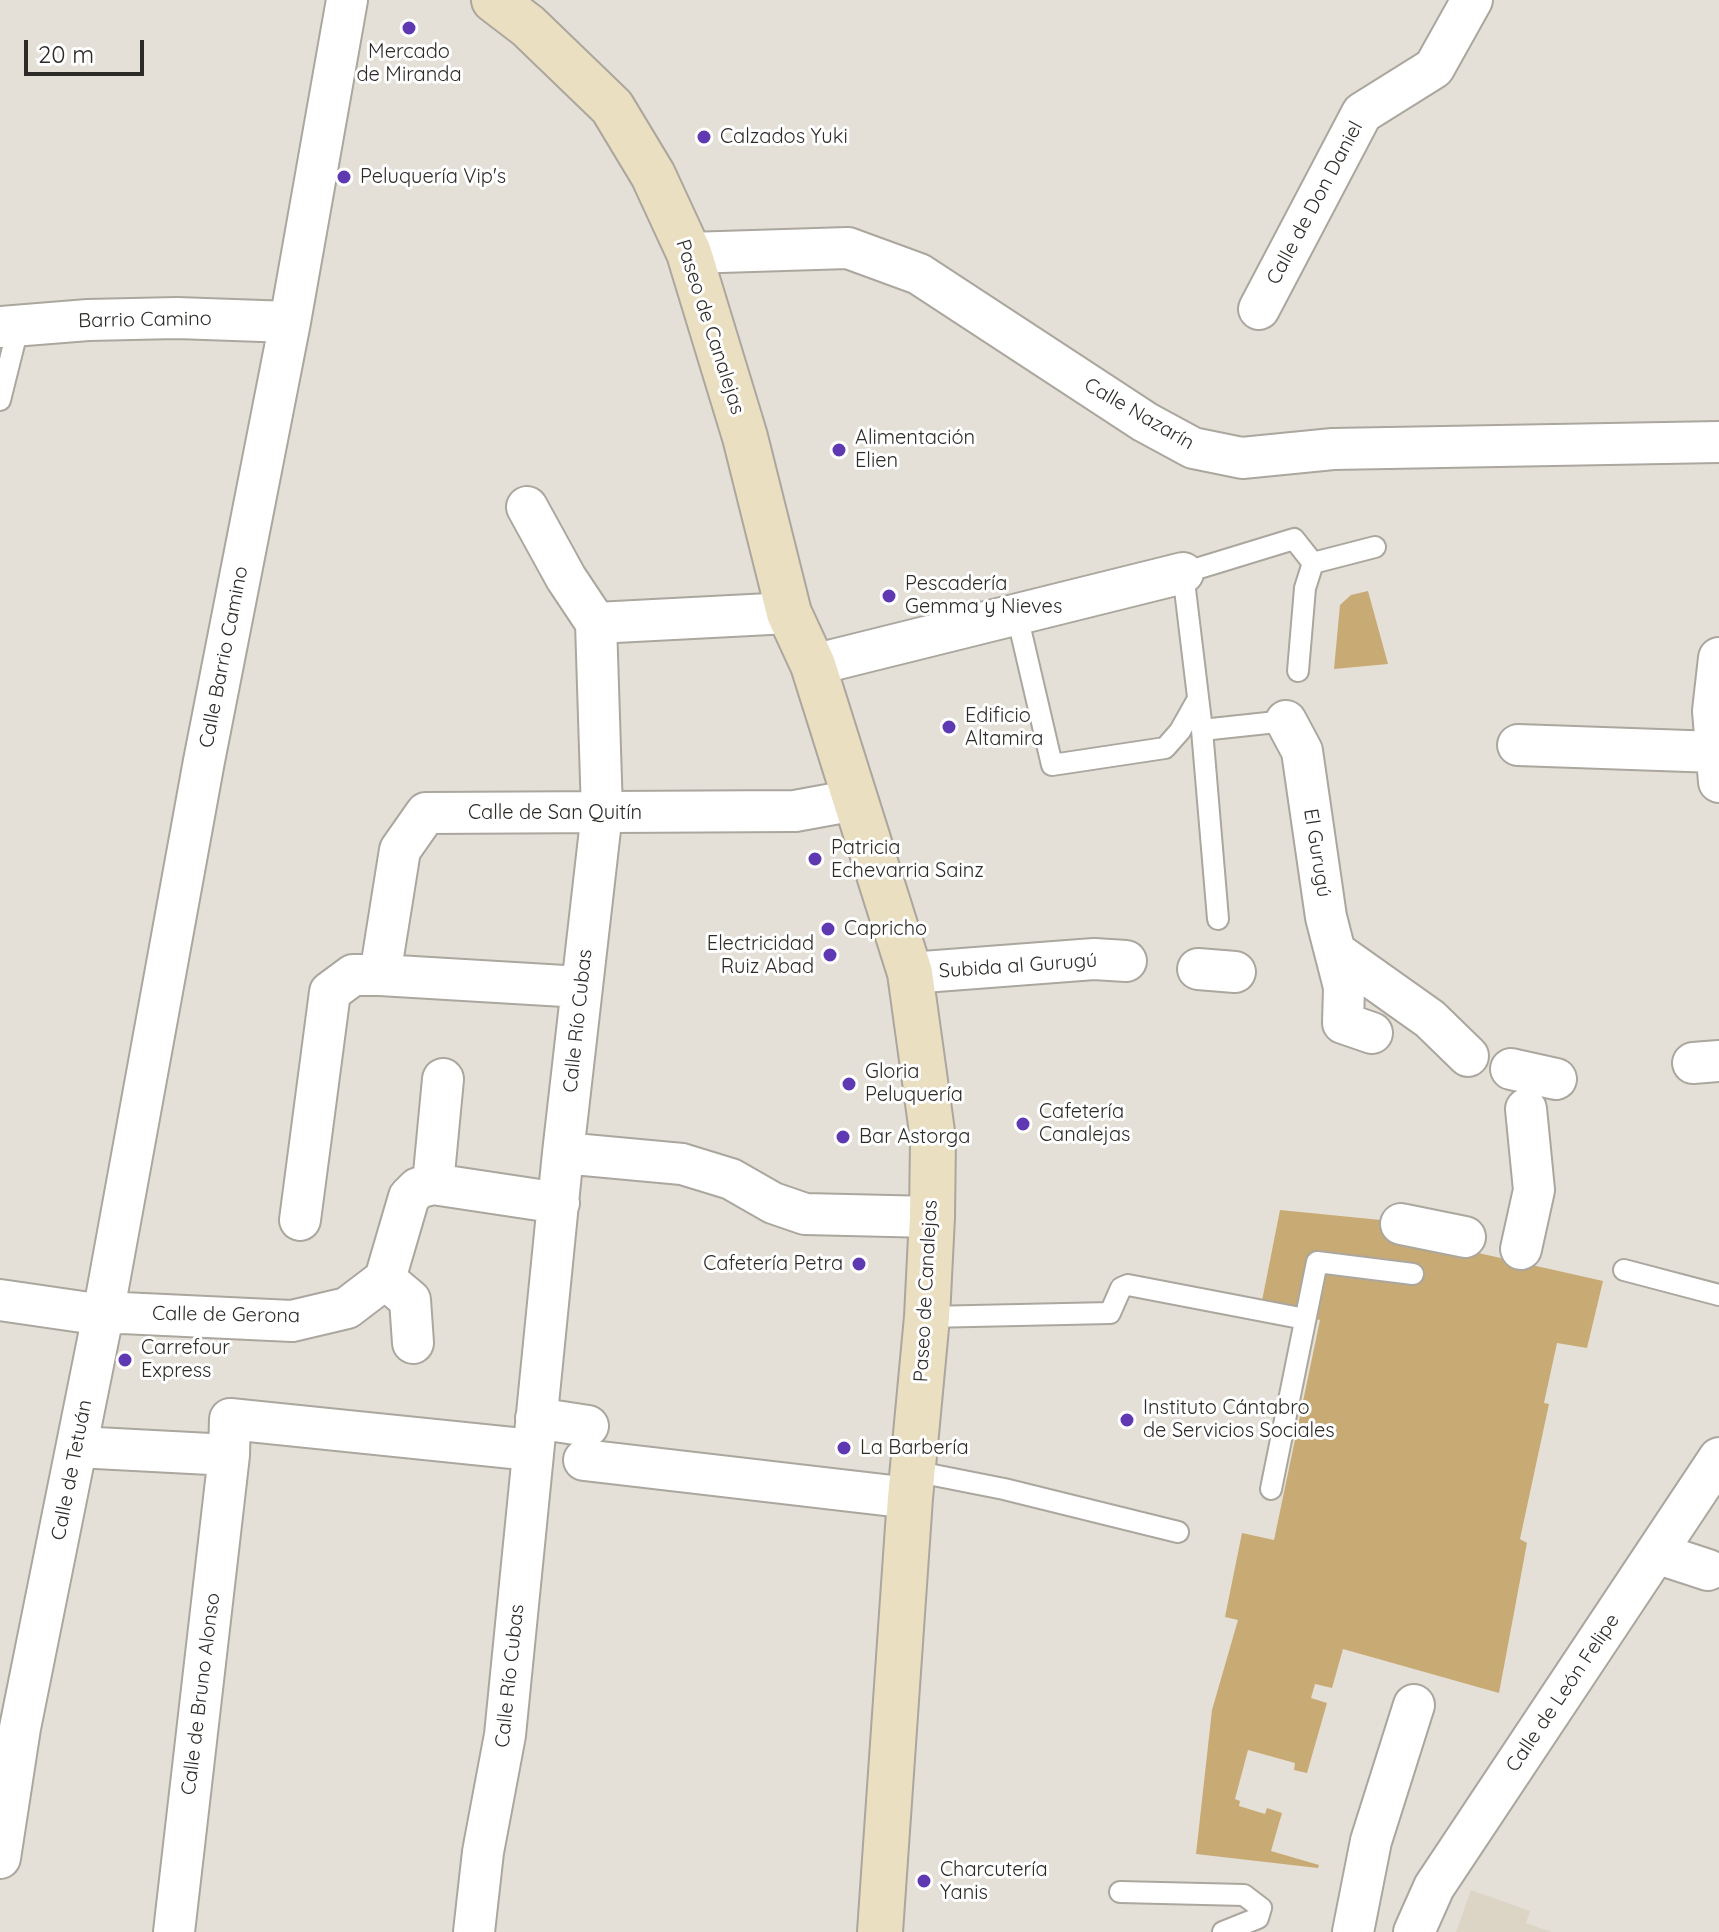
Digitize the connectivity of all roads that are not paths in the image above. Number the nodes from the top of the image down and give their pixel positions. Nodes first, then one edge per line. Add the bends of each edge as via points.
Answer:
1 (347, 0) edge
2 (494, 0) edge
3 (1472, 0) edge
4 (689, 253) junction
5 (1259, 309) dead end
6 (290, 322) junction
7 (10, 325) edge
8 (0, 400) edge
9 (1719, 442) edge
10 (527, 507) dead end
11 (1375, 547) dead end
12 (1313, 563) junction
13 (1183, 573) junction
14 (789, 613) junction
15 (1017, 615) junction
16 (596, 623) junction
17 (1719, 658) edge
18 (813, 665) junction
19 (1298, 671) dead end
20 (1198, 699) junction
21 (1286, 721) joint
22 (1202, 730) junction
23 (1518, 745) dead end
24 (1718, 767) edge
25 (855, 800) junction
26 (602, 812) junction
27 (1218, 919) dead end
28 (1126, 961) dead end
29 (1340, 970) junction
30 (910, 973) junction
31 (380, 975) junction
32 (581, 987) junction
33 (1372, 1033) dead end
34 (1468, 1056) dead end
35 (1511, 1069) dead end
36 (443, 1079) dead end
37 (1556, 1079) dead end
38 (1526, 1109) dead end
39 (563, 1153) junction
40 (433, 1184) junction
41 (559, 1203) junction
42 (932, 1217) junction
43 (300, 1220) dead end
44 (1401, 1224) dead end
45 (1465, 1237) dead end
46 (1521, 1249) dead end
47 (1624, 1270) dead end
48 (1413, 1274) dead end
49 (385, 1279) junction
50 (1719, 1295) edge
51 (0, 1300) edge
52 (103, 1315) junction
53 (927, 1317) junction
54 (1305, 1319) junction
55 (413, 1343) dead end
56 (534, 1434) junction
57 (77, 1447) junction
58 (229, 1455) junction
59 (1719, 1458) edge
60 (912, 1484) junction
61 (1271, 1489) dead end
62 (1178, 1532) dead end
63 (1656, 1553) junction
64 (1708, 1570) dead end
65 (1414, 1705) dead end
66 (10, 1726) edge
67 (0, 1858) edge
68 (1120, 1892) dead end
69 (174, 1932) edge
70 (474, 1932) edge
71 (880, 1932) edge
72 (1223, 1932) edge
73 (1353, 1932) edge
74 (1414, 1932) edge

1 - 6 street, Calle Barrio Camino
2 - 4 street, Paseo de Canalejas via 612,107 653,175
3 - 5 street, Calle de Don Daniel via 1434,68 1362,113
4 - 9 street, Calle Nazarín via 848,248 919,274 1145,422 1193,448 1242,458 1333,449
4 - 14 street, Paseo de Canalejas via 745,437
6 - 7 street, Barrio Camino via 177,318
6 - 52 street, Calle Barrio Camino
7 - 8 lane
10 - 16 street
11 - 12 lane
12 - 13 lane via 1294,539
12 - 19 lane via 1305,588
13 - 15 street
13 - 20 lane
14 - 16 street
14 - 18 street, Paseo de Canalejas
15 - 18 street
15 - 20 lane via 1052,765 1165,748
16 - 26 street, Calle Río Cubas
17 - 24 street via 1713,711
18 - 25 street, Paseo de Canalejas
20 - 22 lane
21 - 22 lane
21 - 29 street, El Gurugú via 1302,751 1326,917
22 - 27 lane
23 - 24 street
25 - 26 street, Calle de San Quitín via 795,811
25 - 30 street, Paseo de Canalejas
26 - 31 street, Calle de San Quitín via 426,813 400,850
26 - 32 street, Calle Río Cubas
28 - 30 street, Subida al Gurugú
29 - 33 street via 1343,1023
29 - 34 street via 1430,1019
30 - 42 street, Paseo de Canalejas via 933,1139
31 - 32 street
31 - 43 street via 353,975 330,992
32 - 39 street, Calle Río Cubas
35 - 37 street
36 - 40 street
38 - 46 street via 1534,1190
39 - 41 street, Calle Río Cubas
39 - 42 street via 682,1164 731,1179 805,1214
40 - 41 street
40 - 49 street via 409,1197
41 - 56 street, Calle Río Cubas
42 - 53 street, Paseo de Canalejas
44 - 45 street
47 - 50 lane
48 - 54 lane via 1317,1262
49 - 52 street, Calle de Gerona via 347,1308 292,1321
49 - 55 street via 410,1300
51 - 52 street
52 - 57 street, Calle de Tetuán
53 - 54 lane via 1110,1313 1121,1288 1128,1285
53 - 60 street, Paseo de Canalejas
54 - 61 lane
56 - 58 street, Calle de Bruno Alonso via 230,1419
56 - 60 street
56 - 70 street, Calle Río Cubas via 505,1735
57 - 58 street
57 - 66 street, Calle de Tetuán
58 - 69 street, Calle de Bruno Alonso
59 - 63 street, Calle de León Felipe
60 - 62 lane via 1004,1489
60 - 71 street, Paseo de Canalejas
63 - 64 street
63 - 74 street, Calle de León Felipe via 1434,1887
65 - 73 street via 1371,1841
66 - 67 street, Calle de Tetuán
68 - 72 lane via 1244,1895 1261,1908 1258,1918

